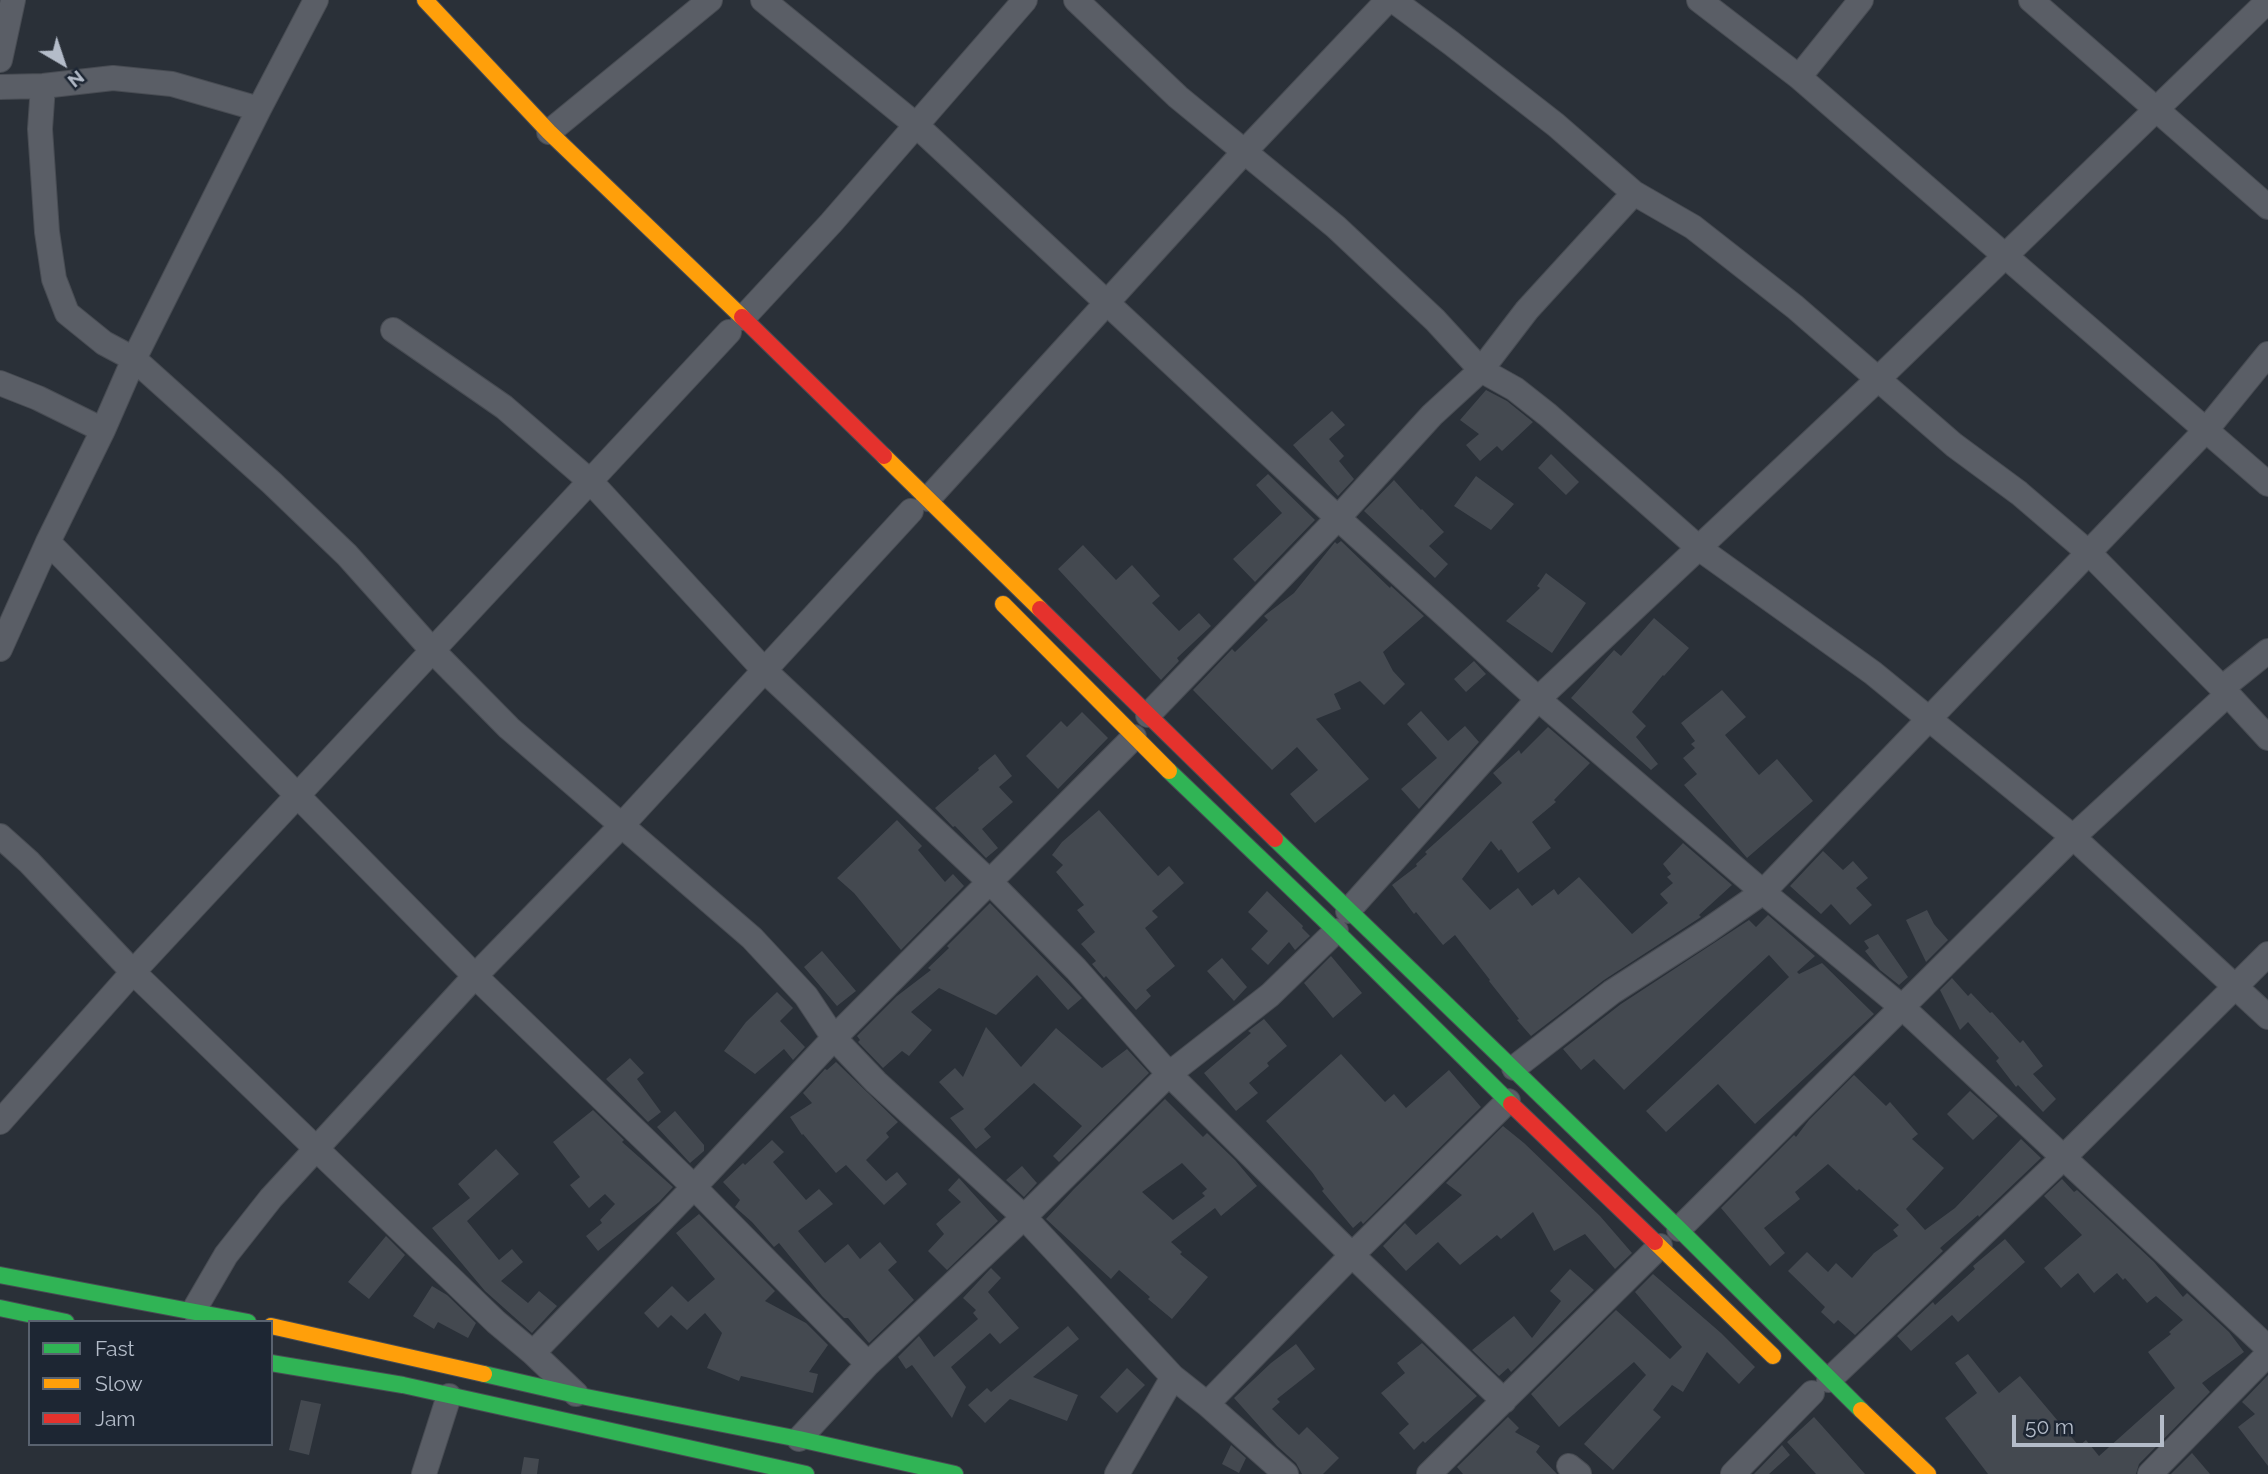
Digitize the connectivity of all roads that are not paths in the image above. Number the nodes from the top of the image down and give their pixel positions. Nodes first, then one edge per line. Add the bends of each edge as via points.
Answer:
1 (13, 0) edge
2 (316, 0) edge
3 (425, 0) edge
4 (710, 0) edge
5 (763, 0) edge
6 (1025, 0) edge
7 (1076, 0) edge
8 (1390, 0) edge
9 (1699, 0) edge
10 (1861, 0) edge
11 (2031, 0) edge
12 (2268, 1) edge
13 (0, 60) edge
14 (1799, 77) junction
15 (43, 86) junction
16 (0, 87) edge
17 (259, 109) junction
18 (2157, 109) junction
19 (916, 125) junction
20 (549, 132) junction
21 (1245, 151) junction
22 (1634, 193) junction
23 (2268, 207) edge
24 (2005, 255) junction
25 (1106, 303) junction
26 (732, 329) junction
27 (393, 330) dead end
28 (2268, 354) edge
29 (134, 359) junction
30 (1480, 370) junction
31 (1877, 380) junction
32 (0, 383) edge
33 (103, 430) junction
34 (2206, 430) junction
35 (591, 482) junction
36 (2268, 484) edge
37 (915, 508) junction
38 (1338, 518) junction
39 (48, 542) junction
40 (1700, 549) junction
41 (2089, 553) junction
42 (988, 589) dead end
43 (0, 649) edge
44 (432, 650) junction
45 (2268, 651) edge
46 (764, 670) junction
47 (2225, 691) junction
48 (1538, 699) junction
49 (1148, 715) junction
50 (1929, 719) junction
51 (1134, 737) junction
52 (2268, 738) edge
53 (298, 795) junction
54 (622, 825) junction
55 (0, 836) edge
56 (2073, 837) junction
57 (990, 882) junction
58 (1763, 892) junction
59 (1342, 921) junction
60 (2268, 954) edge
61 (133, 972) junction
62 (475, 976) junction
63 (2236, 985) junction
64 (1903, 1008) junction
65 (2268, 1017) edge
66 (834, 1038) junction
67 (1514, 1068) junction
68 (1169, 1074) junction
69 (1508, 1101) junction
70 (0, 1122) edge
71 (317, 1148) junction
72 (2063, 1158) junction
73 (694, 1187) junction
74 (1024, 1217) junction
75 (1679, 1229) junction
76 (1660, 1246) junction
77 (1352, 1255) junction
78 (0, 1275) edge
79 (0, 1308) edge
80 (194, 1310) junction
81 (57, 1320) edge
82 (239, 1320) edge
83 (273, 1326) edge
84 (2268, 1348) edge
85 (533, 1353) junction
86 (2268, 1354) edge
87 (273, 1363) edge
88 (868, 1364) junction
89 (1783, 1365) dead end
90 (1173, 1377) junction
91 (1816, 1390) junction
92 (576, 1395) junction
93 (449, 1396) junction
94 (1504, 1401) junction
95 (1207, 1404) junction
96 (799, 1439) junction
97 (777, 1471) edge
98 (424, 1474) edge
99 (806, 1474) edge
100 (955, 1474) edge
101 (1117, 1474) edge
102 (1286, 1474) edge
103 (1429, 1474) edge
104 (1733, 1474) edge
105 (1928, 1474) edge
106 (2150, 1474) edge

1 - 13 street
2 - 17 street
3 - 20 street
4 - 20 street
5 - 19 street
6 - 19 street
7 - 21 street via 1178,97
8 - 21 street
8 - 22 street via 1556,125
9 - 14 street
10 - 14 street
11 - 18 street
12 - 18 street
14 - 24 street
15 - 16 street
15 - 17 street via 113,78 173,84
15 - 29 street via 41,142 54,279 67,313 104,343
17 - 29 street
18 - 23 street
18 - 24 street
19 - 25 street
19 - 26 street
20 - 26 street
21 - 25 street
21 - 30 street via 1336,227 1435,320
22 - 30 street via 1527,310
22 - 31 street via 1693,227 1795,307
24 - 31 street
24 - 34 street
25 - 37 street
25 - 38 street
26 - 35 street
26 - 37 street
27 - 35 street via 504,407
28 - 34 street
29 - 33 street
29 - 44 street via 347,555
30 - 38 street
30 - 40 street via 1548,415
31 - 40 street
31 - 41 street
32 - 33 street
33 - 39 street
34 - 36 street
34 - 41 street
35 - 44 street
35 - 46 street
37 - 46 street
37 - 49 street
38 - 48 street
38 - 49 street
39 - 43 street
39 - 53 street
40 - 48 street
40 - 50 street via 1873,673
41 - 47 street
41 - 50 street
42 - 51 street
44 - 53 street
44 - 54 street via 509,728
45 - 47 street
46 - 54 street
46 - 57 street
47 - 52 street
47 - 56 street
48 - 58 street
48 - 59 street
49 - 59 street
50 - 56 street
50 - 58 street
51 - 57 street
51 - 59 street
53 - 61 street
53 - 62 street
54 - 62 street
54 - 66 street via 752,937 806,996
55 - 61 street
56 - 63 street
56 - 64 street
57 - 66 street
57 - 68 street via 1076,969
58 - 64 street
58 - 67 street via 1612,992
59 - 67 street
59 - 68 street via 1270,995
59 - 69 street
60 - 63 street
61 - 70 street
61 - 71 street
62 - 71 street
62 - 73 street
63 - 65 street
63 - 72 street
64 - 72 street
64 - 75 street
66 - 73 street
66 - 74 street via 876,1083
67 - 75 street
68 - 74 street
68 - 77 street
69 - 76 street
69 - 77 street
71 - 80 street via 226,1255
71 - 85 street
72 - 84 street
72 - 91 street
73 - 85 street
73 - 88 street
74 - 88 street
74 - 90 street
75 - 91 street
76 - 89 street
76 - 94 street
77 - 94 street
77 - 95 street
78 - 80 street
79 - 81 street
80 - 82 street
83 - 92 street
85 - 92 street
86 - 106 street
87 - 93 street
88 - 96 street
90 - 95 street
90 - 101 street
91 - 104 street
91 - 105 street
92 - 96 street
93 - 97 street
93 - 98 street
94 - 103 street
95 - 102 street
96 - 100 street
97 - 99 street

